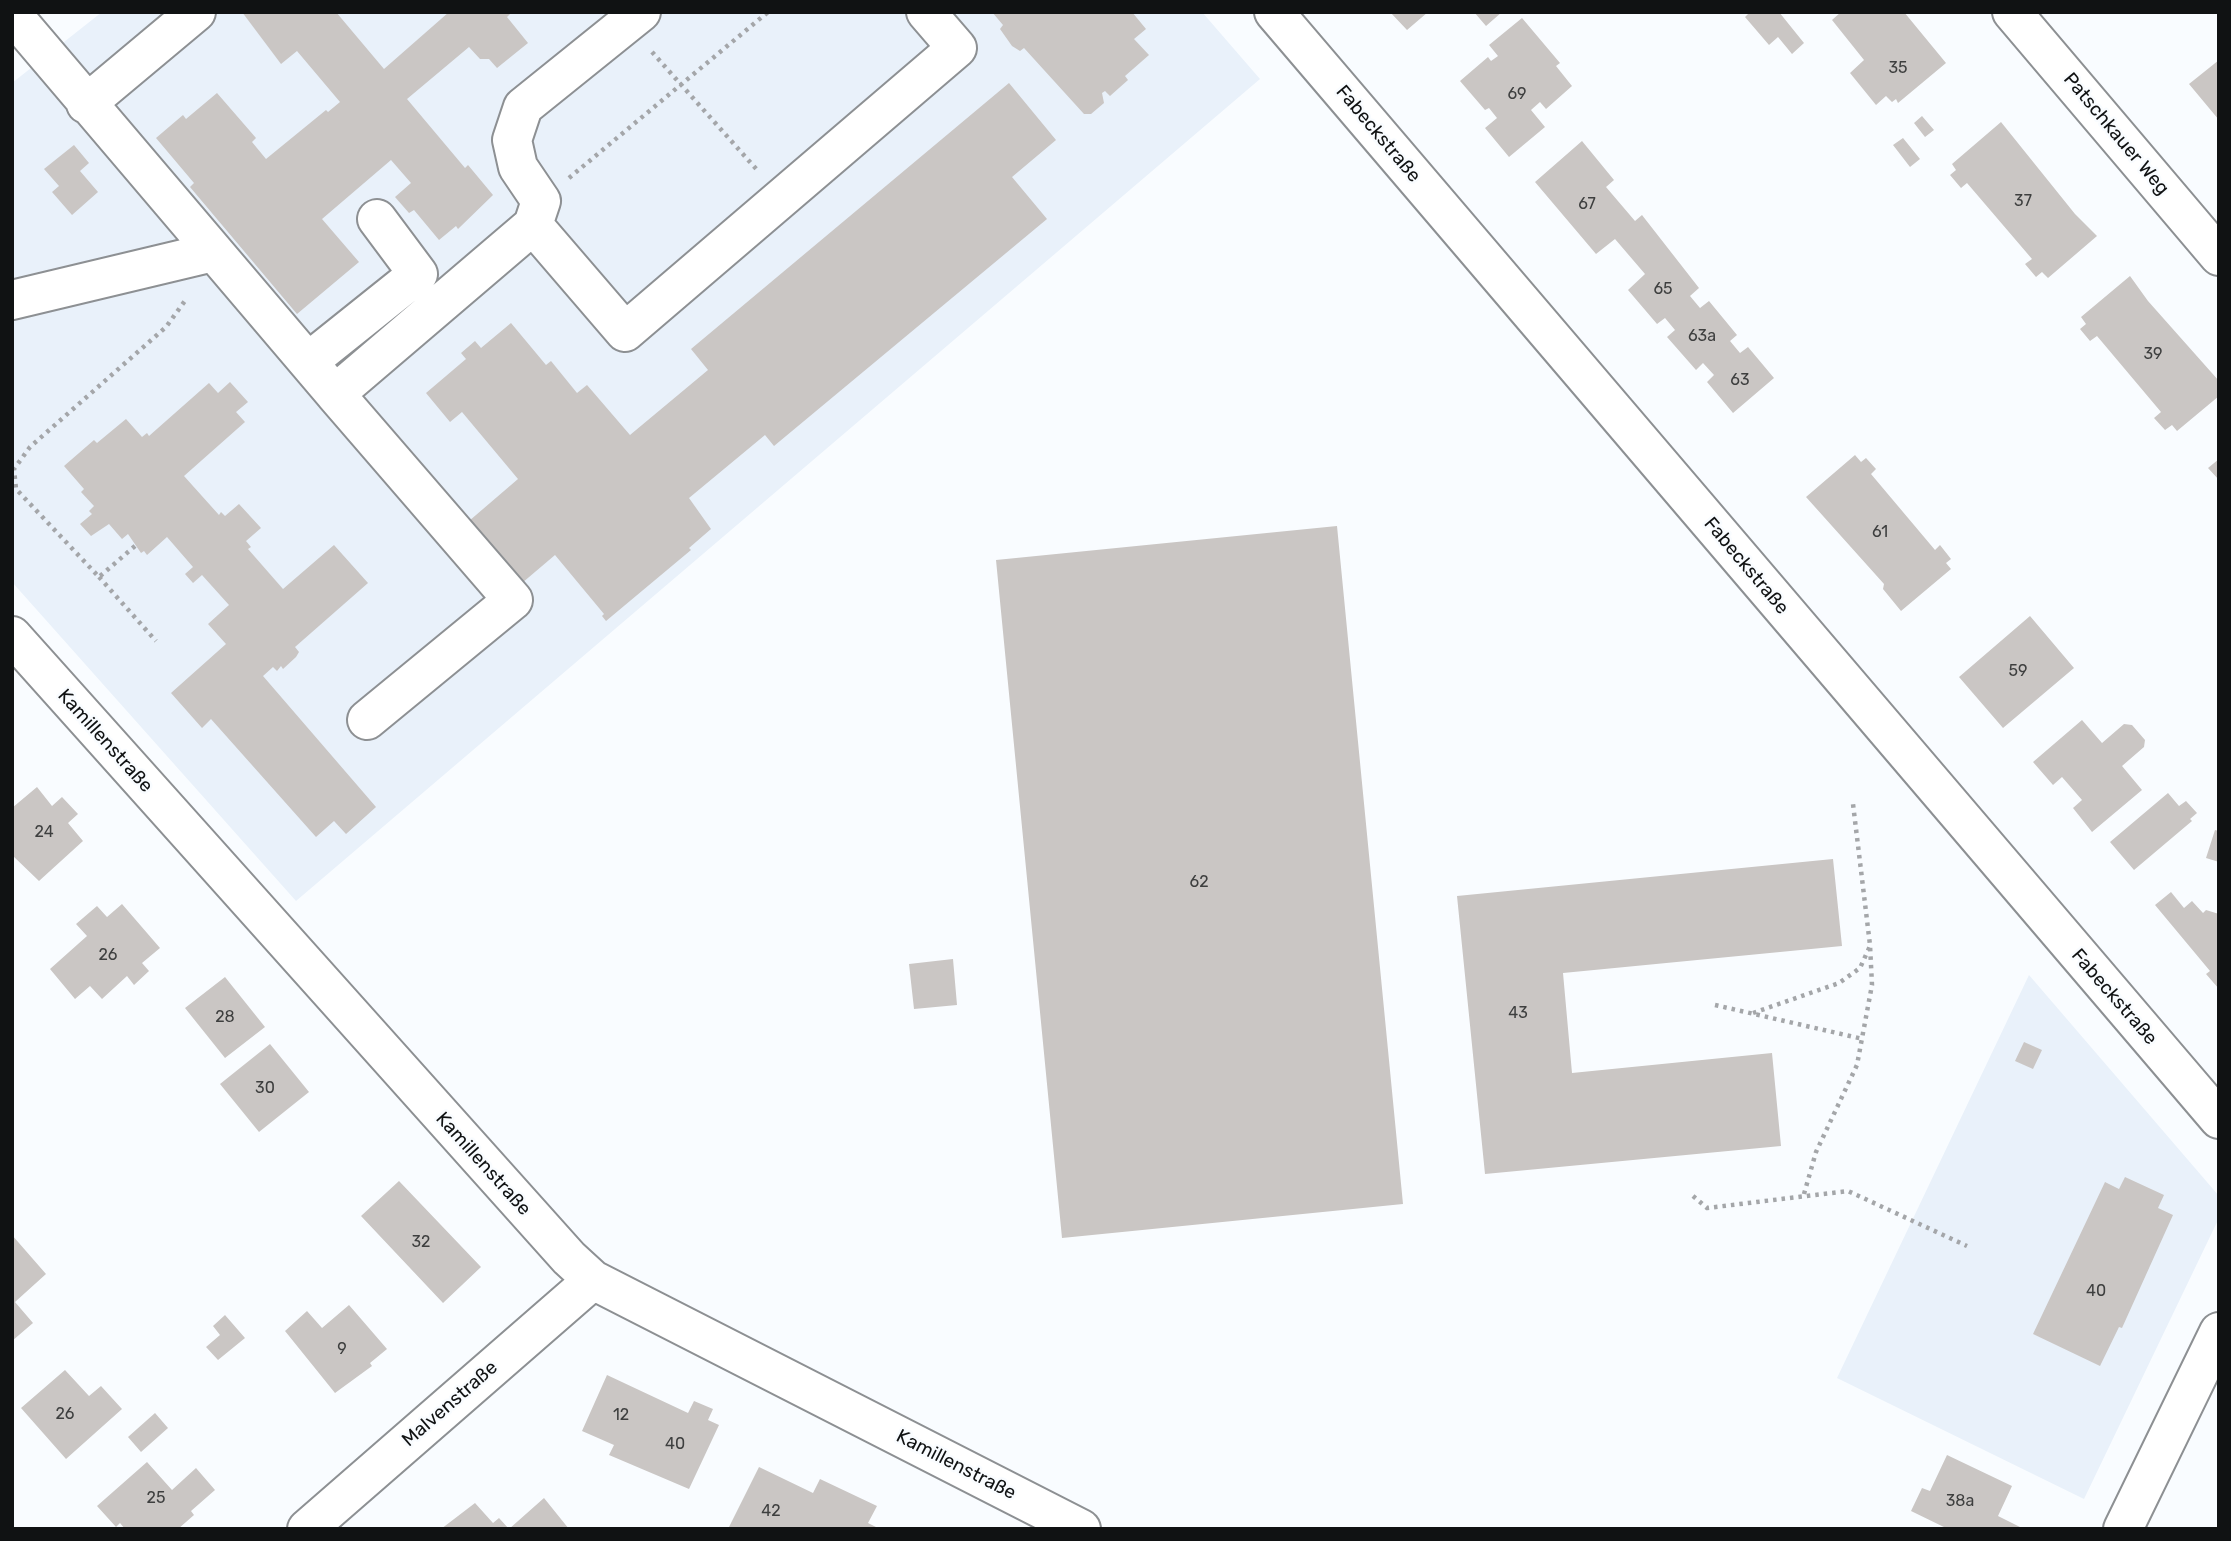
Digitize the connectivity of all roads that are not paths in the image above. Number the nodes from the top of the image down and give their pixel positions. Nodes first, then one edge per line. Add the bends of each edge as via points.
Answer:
1 (196, 12) edge
2 (926, 12) edge
3 (1274, 12) edge
4 (2012, 12) edge
5 (12, 14) edge
6 (634, 18) edge
7 (86, 104) junction
8 (537, 213) junction
9 (377, 219) dead end
10 (213, 252) junction
11 (2219, 256) edge
12 (12, 300) edge
13 (308, 362) junction
14 (335, 394) junction
15 (12, 636) edge
16 (367, 720) dead end
17 (2219, 1119) edge
18 (593, 1280) junction
19 (2219, 1332) edge
20 (307, 1529) edge
21 (1081, 1529) edge
22 (2123, 1529) edge

1 - 7 street
2 - 8 street via 957,48 625,332
3 - 17 street, Fabeckstraße
4 - 11 street, Patschkauer Weg
5 - 7 street
6 - 8 street via 523,107 512,140 517,167
7 - 10 street
8 - 14 street
9 - 13 street via 418,274
10 - 12 street
10 - 13 street
13 - 14 street
14 - 16 street via 513,600
15 - 18 street, Kamillenstraße via 476,1156
18 - 20 street, Malvenstraße
18 - 21 street, Kamillenstraße
19 - 22 street

